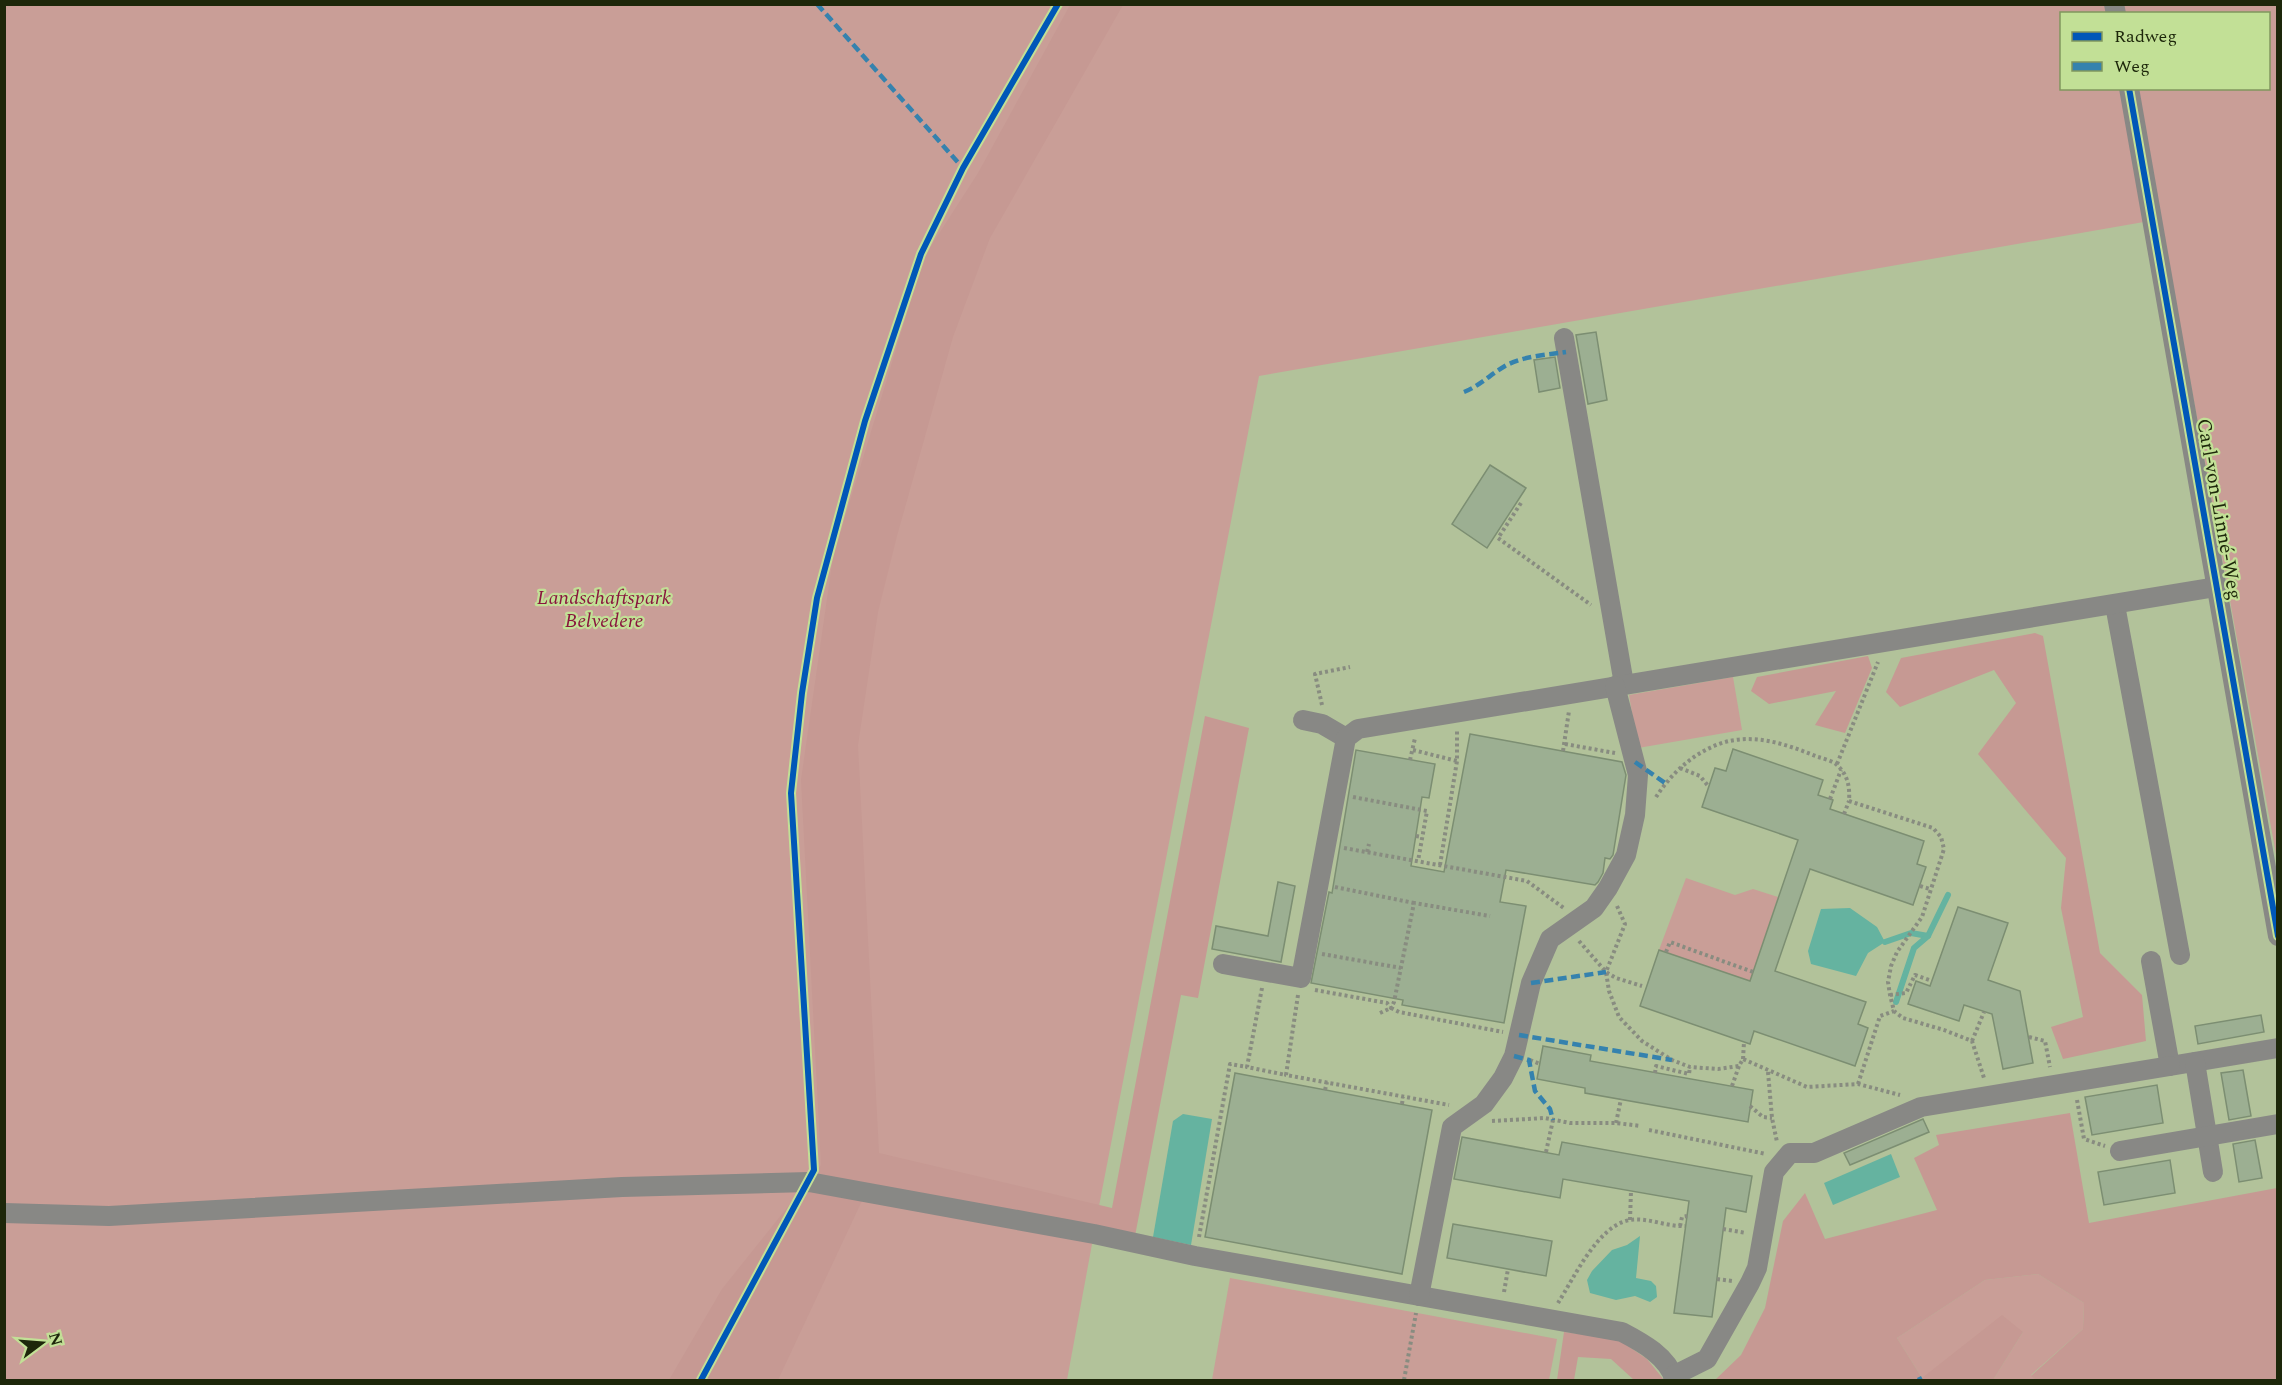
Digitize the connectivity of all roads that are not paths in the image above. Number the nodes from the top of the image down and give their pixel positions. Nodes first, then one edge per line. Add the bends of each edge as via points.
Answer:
1 (2129, 90) edge
2 (1564, 338) dead end
3 (2216, 587) junction
4 (2115, 605) junction
5 (1619, 685) junction
6 (1313, 722) road end
7 (1346, 738) junction
8 (2277, 936) edge
9 (2180, 955) dead end
10 (2151, 962) dead end
11 (1222, 964) dead end
12 (2277, 1048) edge
13 (2195, 1062) junction
14 (2170, 1066) junction
15 (2277, 1124) edge
16 (2207, 1136) junction
17 (2120, 1151) road end
18 (2212, 1172) dead end
19 (4, 1213) edge
20 (1419, 1296) junction
21 (1674, 1378) edge

1 - 3 street, Carl-von-Linné-Weg
2 - 5 street via 1612,619
3 - 4 street
3 - 8 street, Carl-von-Linné-Weg
4 - 5 street
4 - 9 street
5 - 7 street via 1358,729
5 - 20 street via 1638,775 1626,855 1594,908 1550,939 1537,966 1514,1056 1503,1078 1484,1104 1452,1127
6 - 7 street
7 - 11 street via 1300,982
10 - 14 street
12 - 13 street
13 - 14 street
13 - 16 street
14 - 21 street via 1921,1107 1814,1153 1784,1151 1774,1172 1757,1268 1750,1283 1707,1359
15 - 16 street
16 - 17 street
16 - 18 street
19 - 20 street via 110,1216 622,1187 809,1182
20 - 21 street via 1622,1332 1658,1354

